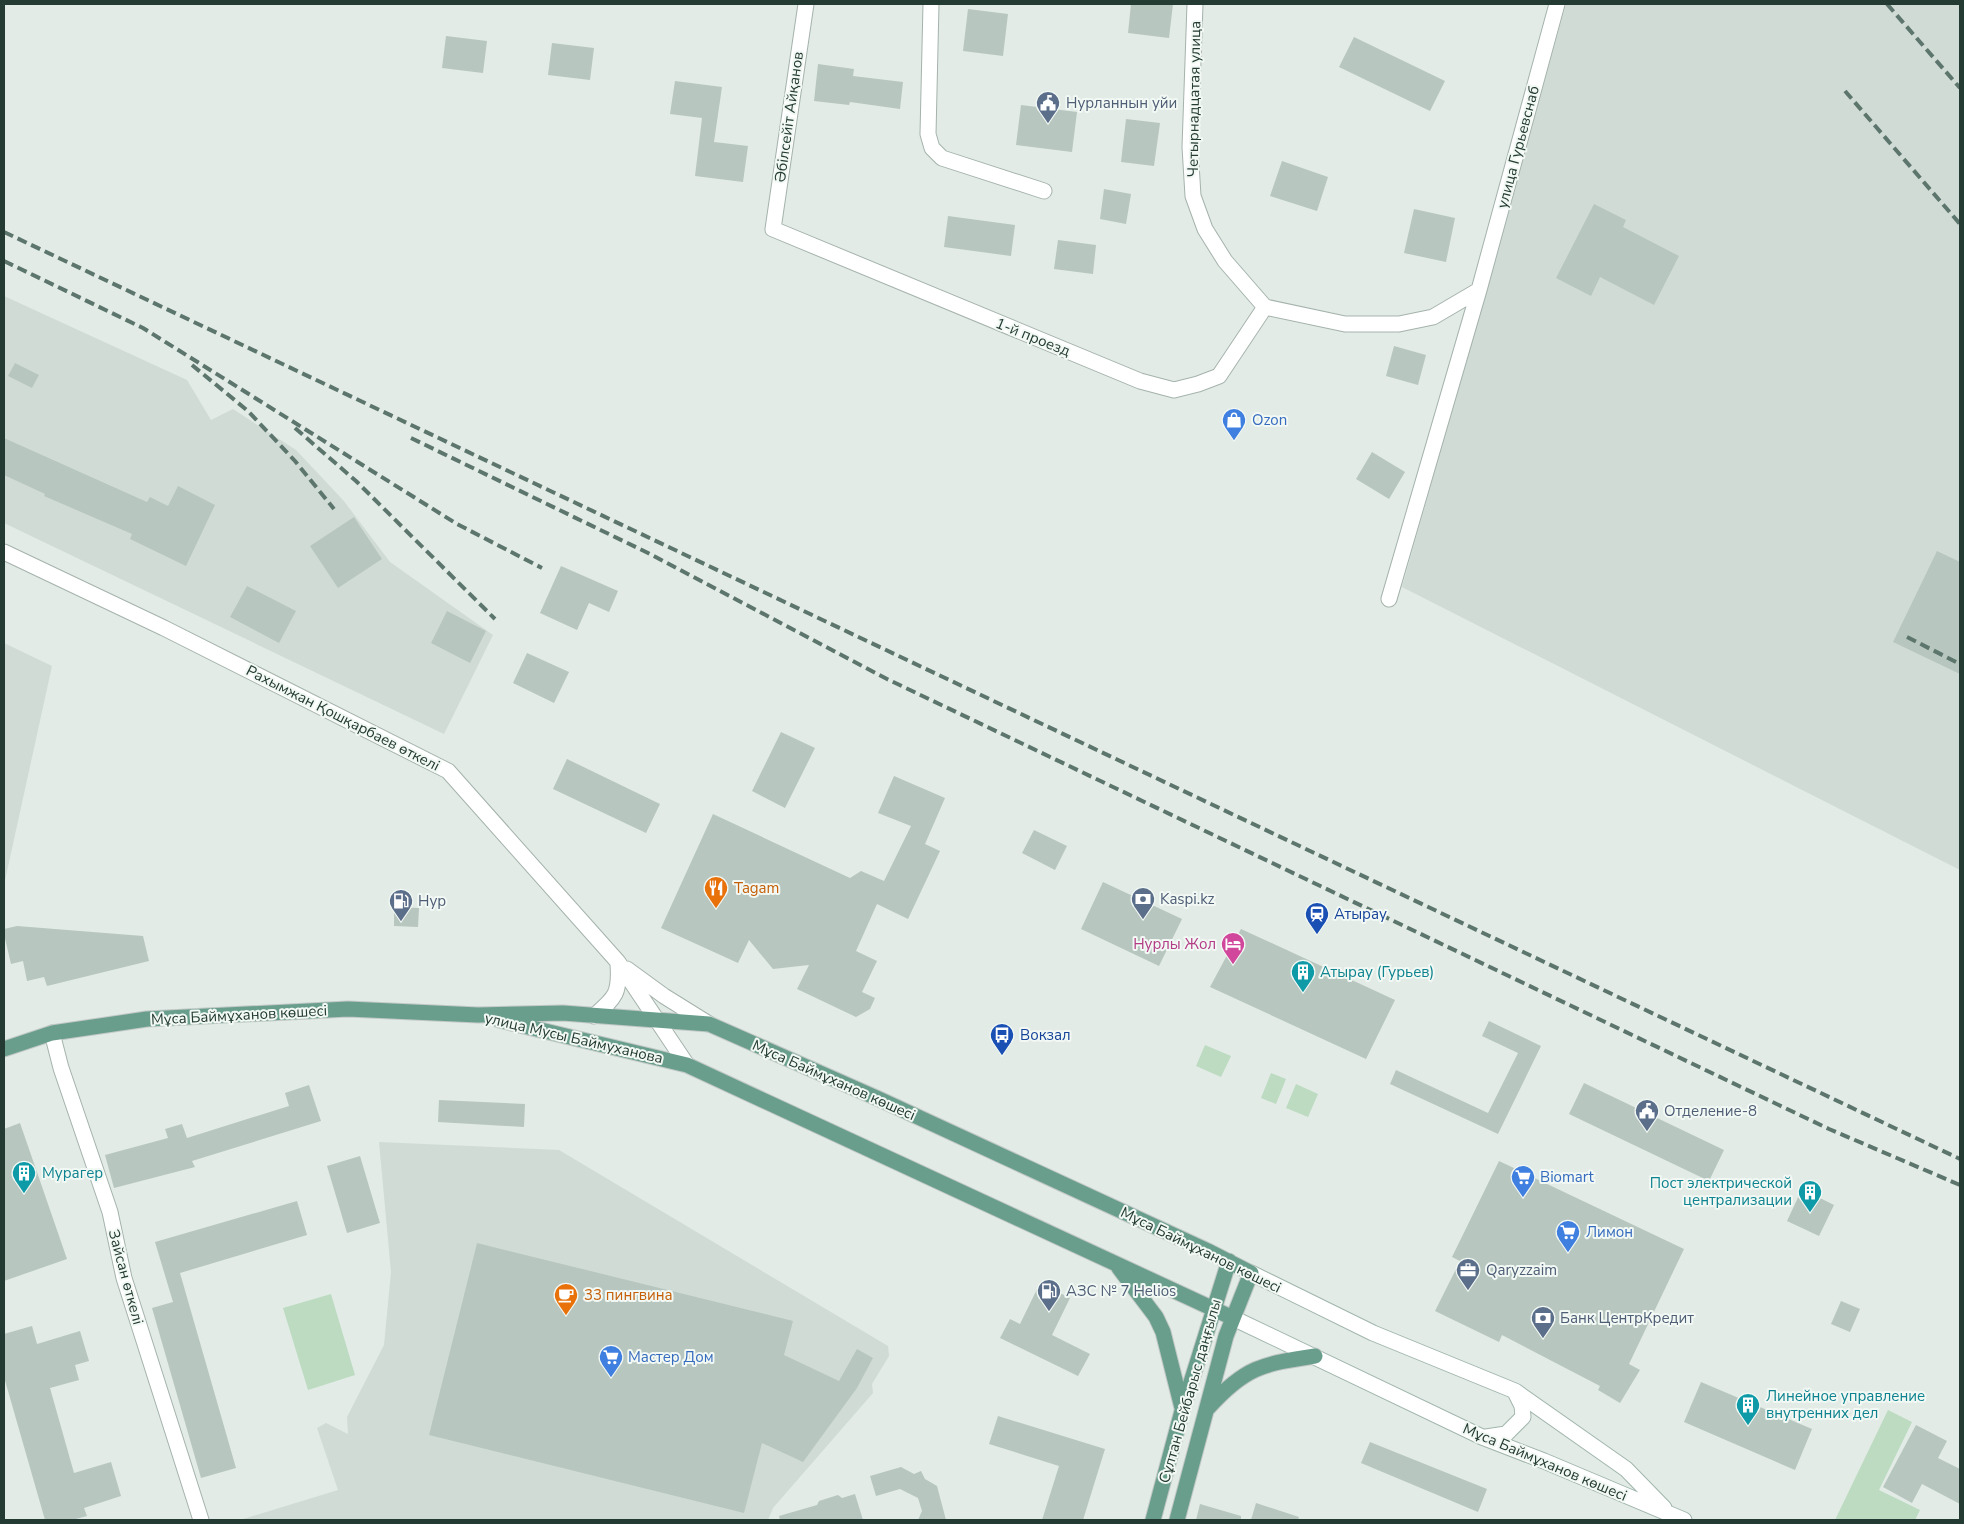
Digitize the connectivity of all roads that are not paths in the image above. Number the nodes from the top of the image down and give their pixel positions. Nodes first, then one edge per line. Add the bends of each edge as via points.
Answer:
1 (806, 4) edge
2 (931, 4) edge
3 (1195, 4) edge
4 (1557, 4) edge
5 (1044, 191) dead end
6 (772, 229) joint
7 (1479, 290) junction
8 (1265, 307) junction
9 (4, 552) edge
10 (1389, 599) dead end
11 (618, 962) junction
12 (478, 1015) junction
13 (594, 1016) junction
14 (656, 1020) junction
15 (708, 1024) junction
16 (52, 1033) junction
17 (4, 1049) edge
18 (687, 1065) junction
19 (1229, 1261) junction
20 (1118, 1267) junction
21 (1251, 1273) junction
22 (1213, 1308) junction
23 (1233, 1318) junction
24 (1315, 1356) junction
25 (1515, 1391) junction
26 (1182, 1411) junction
27 (1205, 1411) junction
28 (1482, 1437) junction
29 (1677, 1517) edge
30 (201, 1520) edge
31 (1153, 1520) edge
32 (1177, 1520) edge

1 - 6 street, Әбілсейіт Айқанов
2 - 5 street via 928,134 932,148 942,158
3 - 8 street, Четырнадцатая улица via 1190,147 1193,196 1205,230 1225,261
4 - 7 street, улица Гурьевснаб
6 - 8 street, 1-й проезд via 1140,381 1174,390 1219,376
7 - 8 street via 1433,317 1399,324 1346,324
7 - 10 street, улица Гурьевснаб
9 - 11 street, Рахымжан Қошқарбаев өткелі via 448,771
11 - 13 street via 620,984 614,999
11 - 14 street, Рахымжан Қошқарбаев өткелі
11 - 15 street
12 - 13 main road, улица Мусы Баймуханова via 563,1013
12 - 16 main road, Мұса Баймұханов көшесі via 348,1009 147,1019
12 - 18 main road, улица Мусы Баймуханова
13 - 14 main road, улица Мусы Баймуханова
14 - 15 main road, улица Мусы Баймуханова
14 - 18 street, Рахымжан Қошқарбаев өткелі
15 - 19 main road, Мұса Баймұханов көшесі
16 - 17 main road, Мұса Баймұханов көшесі
16 - 30 street, Зайсан өткелі via 110,1212 124,1278
18 - 20 main road, Мұса Баймұханов көшесі
19 - 21 main road, Мұса Баймұханов көшесі
19 - 22 main road, Сұлтан Бейбарыс даңғылы
20 - 22 main road, Мұса Баймұханов көшесі
20 - 26 main road via 1156,1316 1164,1332
21 - 23 main road, Сұлтан Бейбарыс даңғылы
21 - 25 street, Мұса Баймұханов көшесі via 1373,1333
22 - 23 main road, Мұса Баймұханов көшесі
22 - 26 main road, Сұлтан Бейбарыс даңғылы
23 - 24 street, Мұса Баймұханов көшесі
23 - 27 main road, Сұлтан Бейбарыс даңғылы
24 - 27 main road via 1252,1370 1224,1390
24 - 28 street, Мұса Баймұханов көшесі
25 - 28 street via 1523,1417 1506,1434
25 - 29 street, Мұса Баймұханов көшесі via 1626,1469
26 - 31 main road, Сұлтан Бейбарыс даңғылы
27 - 32 main road, Сұлтан Бейбарыс даңғылы
28 - 29 street, Мұса Баймұханов көшесі

